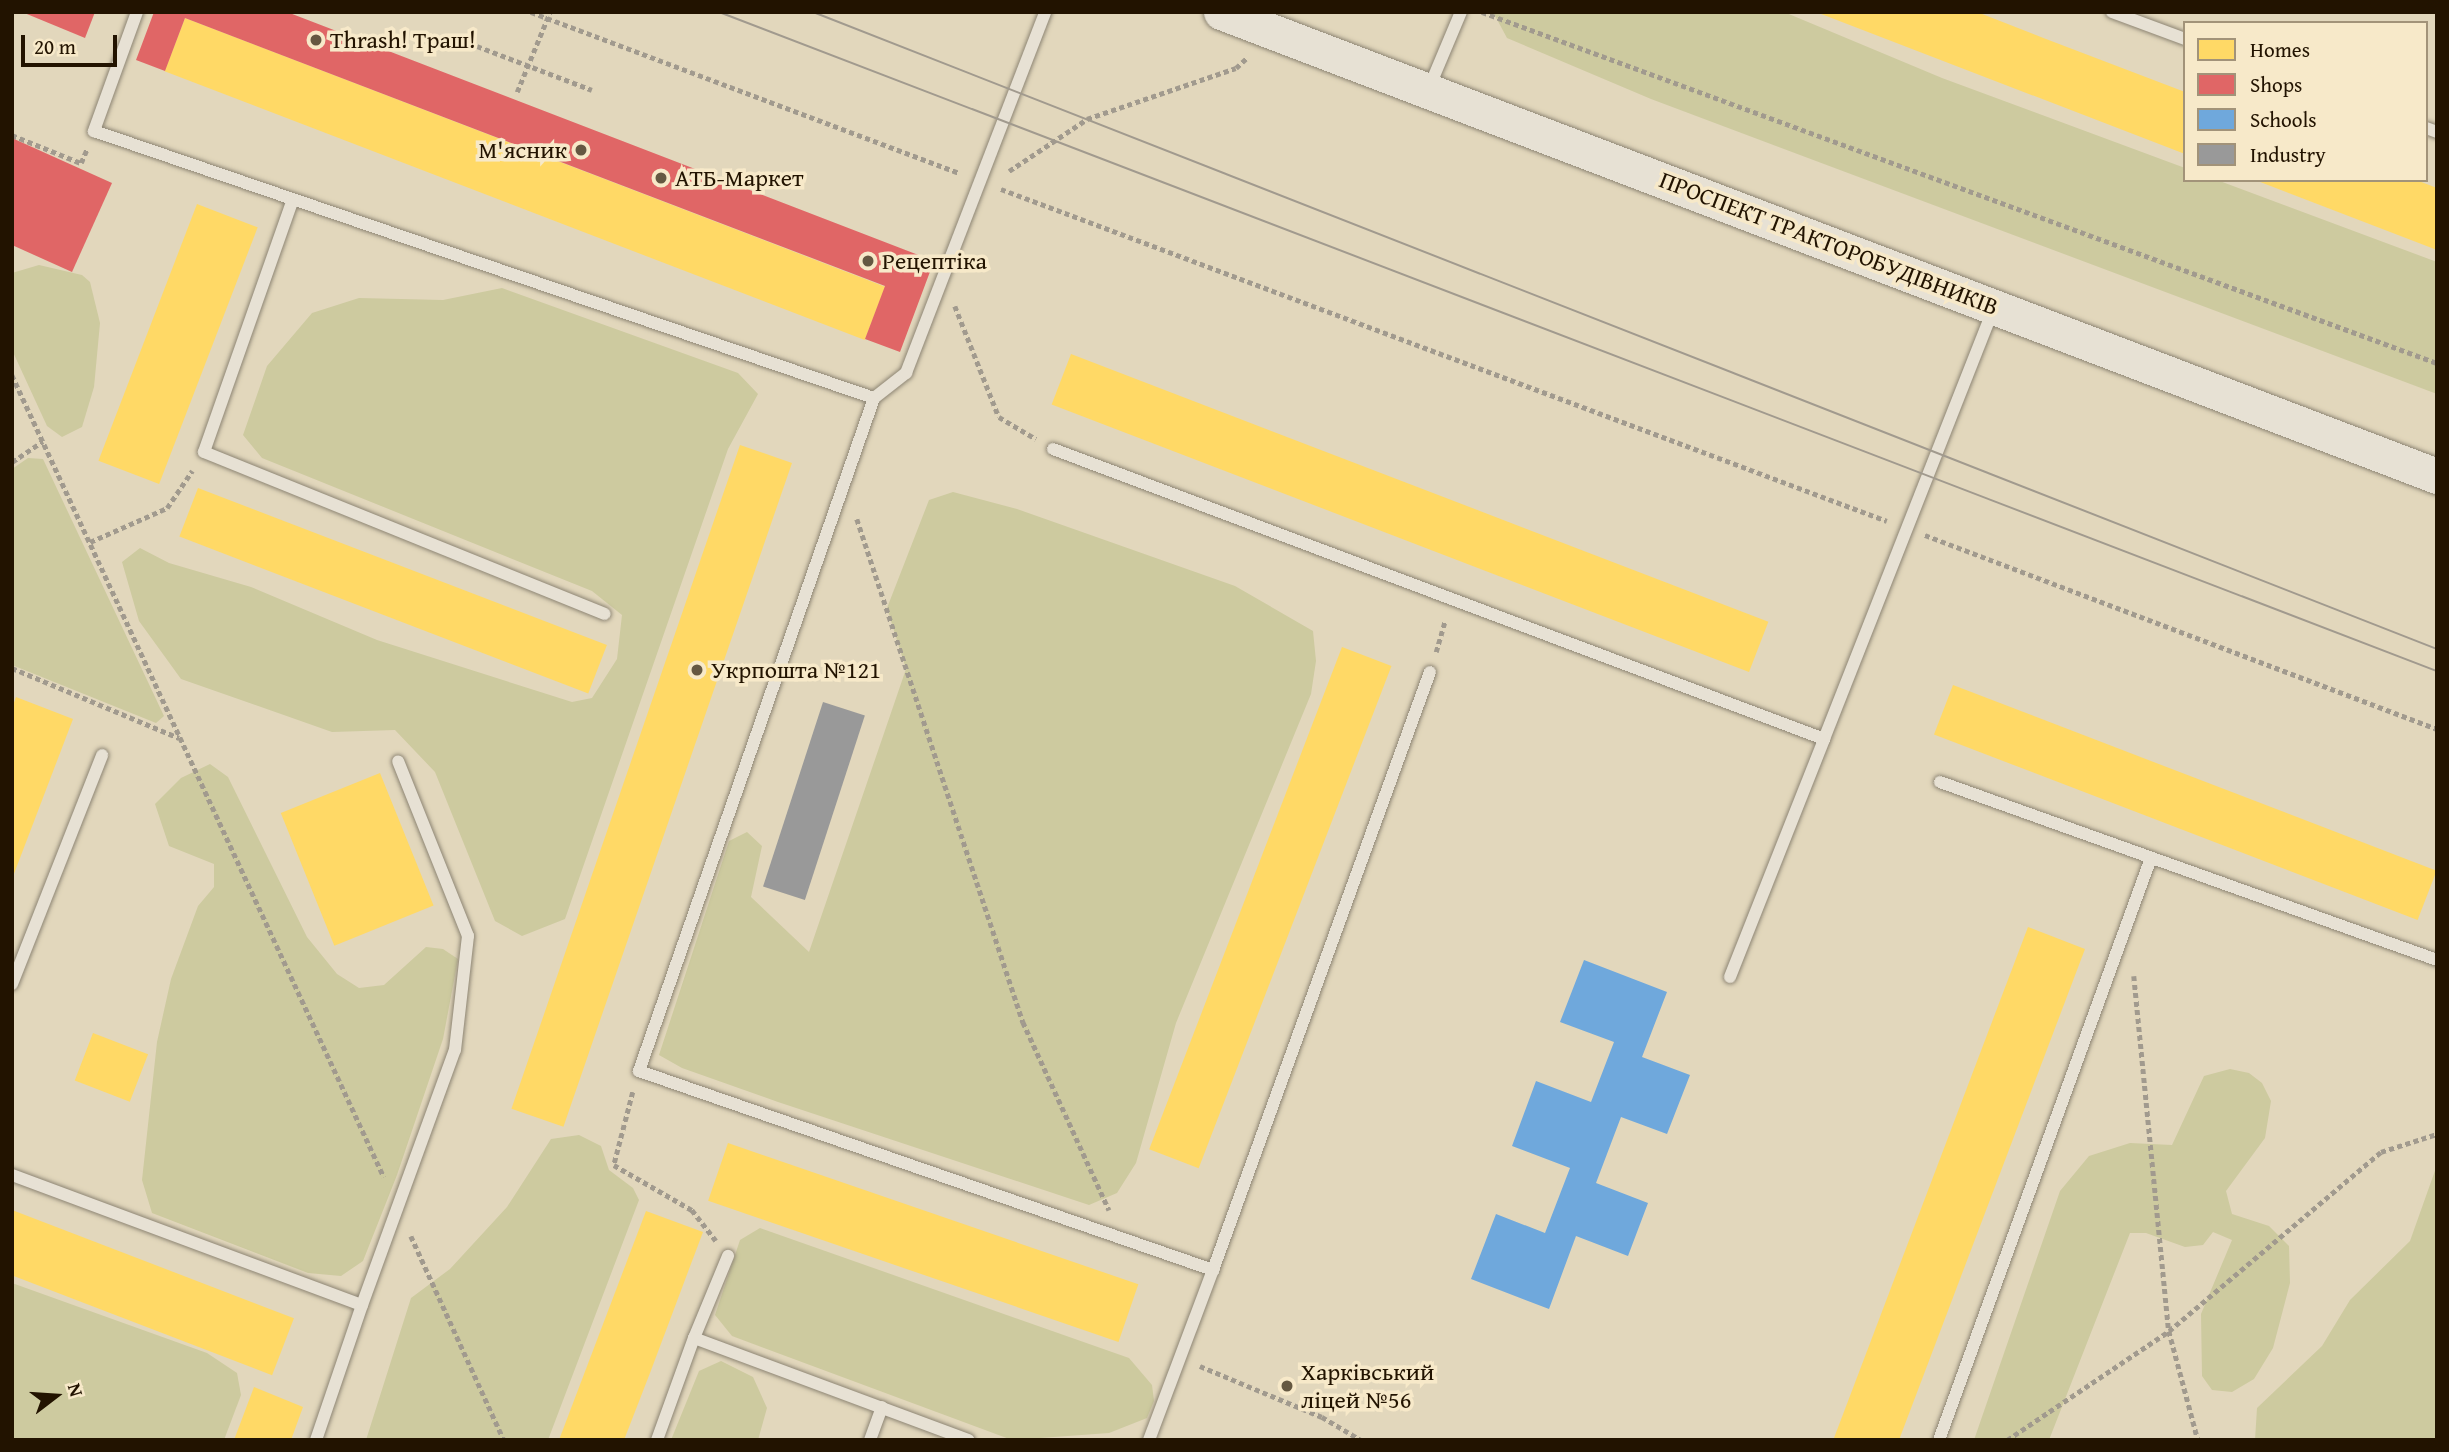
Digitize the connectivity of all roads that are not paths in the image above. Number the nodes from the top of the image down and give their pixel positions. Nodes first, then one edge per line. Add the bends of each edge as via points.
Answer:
1 (137, 12) edge
2 (1045, 12) edge
3 (1221, 12) edge
4 (1461, 12) edge
5 (2112, 12) edge
6 (2183, 38) edge
7 (1429, 88) junction
8 (292, 202) junction
9 (1994, 306) junction
10 (874, 398) junction
11 (1053, 449) road end
12 (2437, 476) edge
13 (604, 614) dead end
14 (1430, 672) road end
15 (1824, 739) junction
16 (102, 755) dead end
17 (398, 761) dead end
18 (1940, 782) dead end
19 (2151, 858) junction
20 (2437, 960) edge
21 (1730, 977) dead end
22 (12, 984) edge
23 (12, 1175) edge
24 (727, 1256) road end
25 (1213, 1270) junction
26 (362, 1305) junction
27 (694, 1338) junction
28 (882, 1407) junction
29 (316, 1440) edge
30 (657, 1440) edge
31 (870, 1440) edge
32 (969, 1440) edge
33 (1149, 1440) edge
34 (1939, 1440) edge

1 - 8 lane via 94,131
2 - 10 lane via 985,183 906,373
3 - 7 main road, ПРОСПЕКТ ТРАКТОРОБУДІВНИКІВ
4 - 7 lane
5 - 6 lane
7 - 9 main road, ПРОСПЕКТ ТРАКТОРОБУДІВНИКІВ
8 - 10 lane
8 - 13 lane via 204,452
9 - 12 main road, ПРОСПЕКТ ТРАКТОРОБУДІВНИКІВ
9 - 15 lane
10 - 25 lane via 639,1071
11 - 15 lane
14 - 25 lane
15 - 21 lane
16 - 22 lane
17 - 26 lane via 467,936 455,1050
18 - 19 lane
19 - 20 lane
19 - 34 lane
23 - 26 lane
24 - 27 lane
25 - 33 lane
26 - 29 lane
27 - 28 lane
27 - 30 lane
28 - 31 lane
28 - 32 lane

